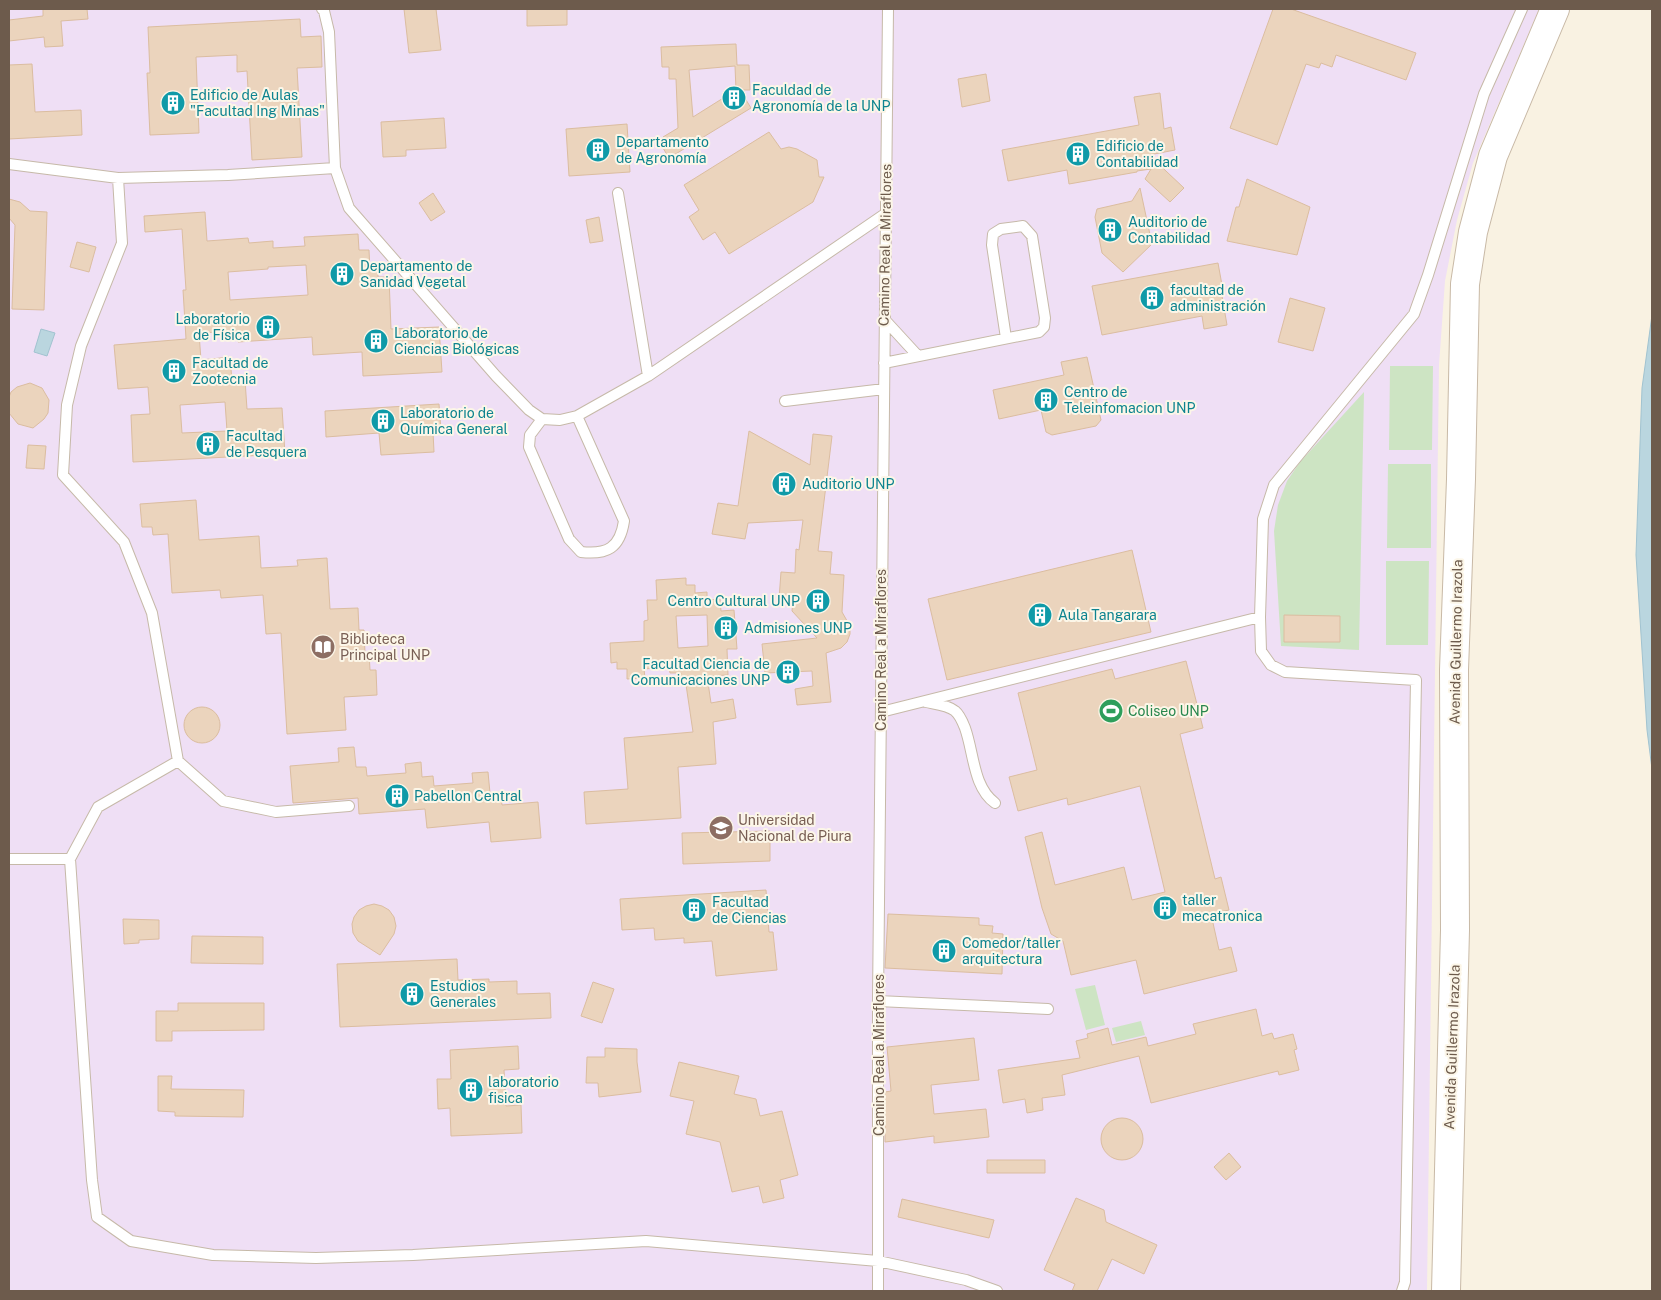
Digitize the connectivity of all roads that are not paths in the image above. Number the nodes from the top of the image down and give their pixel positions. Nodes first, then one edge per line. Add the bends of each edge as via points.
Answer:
1 (322, 9) edge
2 (888, 9) edge
3 (1522, 9) edge
4 (1555, 9) edge
5 (9, 164) edge
6 (335, 168) junction
7 (118, 178) junction
8 (618, 193) dead end
9 (885, 214) junction
10 (884, 318) junction
11 (1006, 338) junction
12 (918, 356) junction
13 (884, 363) junction
14 (648, 376) junction
15 (884, 389) junction
16 (786, 401) dead end
17 (577, 416) junction
18 (542, 419) junction
19 (1260, 617) junction
20 (922, 702) junction
21 (881, 712) junction
22 (178, 761) junction
23 (995, 803) dead end
24 (349, 806) dead end
25 (9, 858) edge
26 (70, 858) junction
27 (878, 1001) junction
28 (1048, 1009) dead end
29 (878, 1262) junction
30 (878, 1291) edge
31 (997, 1291) edge
32 (1402, 1291) edge
33 (1446, 1291) edge

1 - 6 lane via 329,32
2 - 9 lane, Camino Real a Miraflores
3 - 19 lane via 1484,94 1414,314 1274,485 1263,519
4 - 33 main road, Avenida Guillermo Irazola via 1493,156 1465,284 1454,670 1455,930
5 - 7 lane
6 - 7 lane
6 - 18 lane via 349,208 496,376
7 - 22 lane via 122,243 81,346 67,405 63,475 124,542 135,569 152,613
8 - 14 lane
9 - 10 lane, Camino Real a Miraflores
9 - 14 lane
10 - 12 lane
10 - 13 lane, Camino Real a Miraflores
11 - 11 lane via 992,245 994,234 1001,228 1023,226 1032,236 1044,327 1039,332
11 - 12 lane
12 - 13 lane
13 - 15 lane, Camino Real a Miraflores
14 - 17 lane
15 - 16 lane
15 - 21 lane, Camino Real a Miraflores
17 - 18 lane via 560,420
17 - 18 lane via 624,521 621,536 611,548 595,554 580,552 569,539 529,447 530,435
19 - 20 lane
19 - 32 lane via 1261,651 1271,665 1285,672 1416,680 1406,1272
20 - 21 lane
20 - 23 lane via 945,706 956,712 968,736 981,787
21 - 27 lane, Camino Real a Miraflores
22 - 24 lane via 223,801 276,812
22 - 26 lane via 98,807
25 - 26 lane
26 - 29 lane via 97,1216 131,1241 212,1255 316,1258 646,1241
27 - 28 lane
27 - 29 lane, Camino Real a Miraflores
29 - 30 lane, Camino Real a Miraflores
29 - 31 lane via 966,1280

